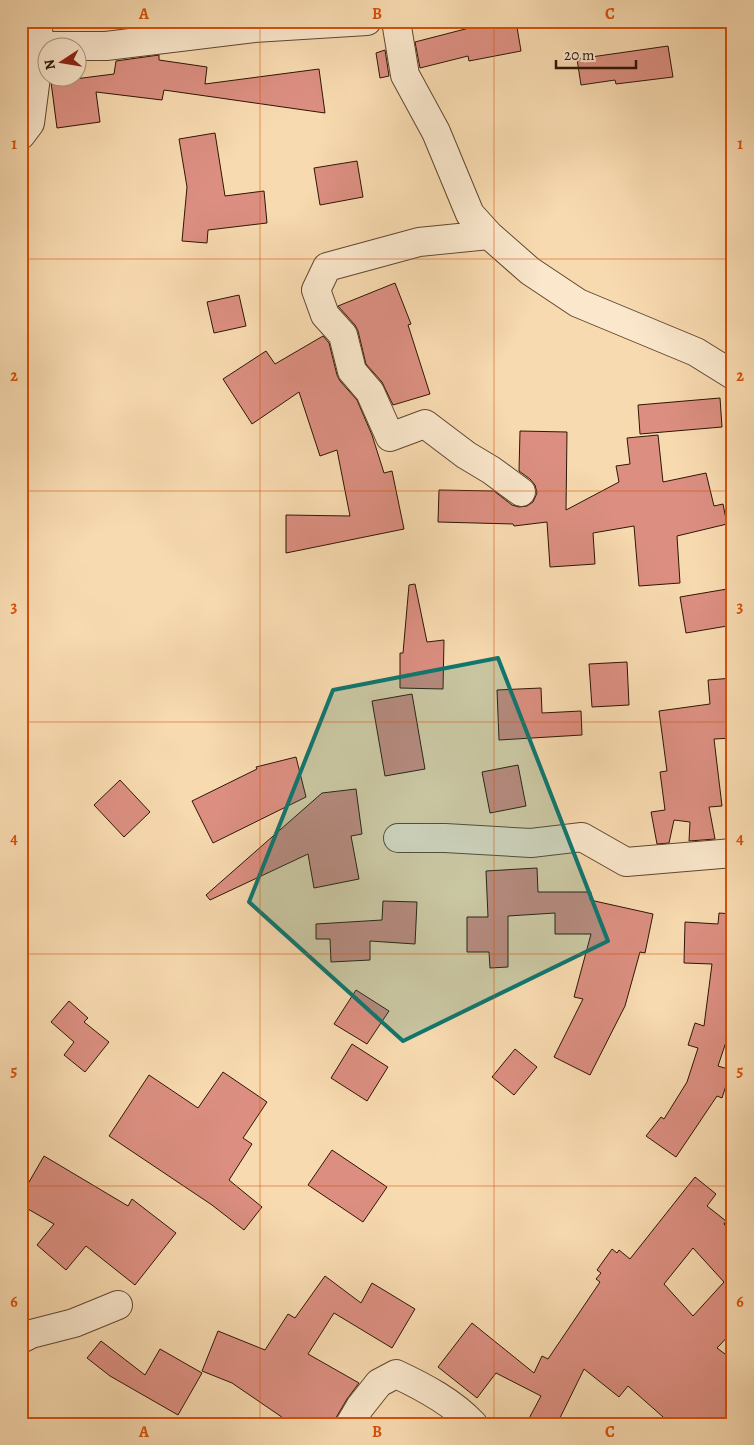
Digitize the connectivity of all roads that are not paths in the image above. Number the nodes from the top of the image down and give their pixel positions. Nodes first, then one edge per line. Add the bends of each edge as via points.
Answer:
1 (367, 21) edge
2 (396, 21) edge
3 (39, 34) edge
4 (21, 135) edge
5 (488, 235) junction
6 (733, 375) edge
7 (521, 492) dead end
8 (398, 838) dead end
9 (733, 853) edge
10 (118, 1306) dead end
11 (21, 1339) edge
12 (350, 1424) edge
13 (473, 1424) edge

1 - 3 street via 254,28 106,46
2 - 5 street via 405,75 436,132 470,214
3 - 4 street via 30,123
5 - 6 street via 530,271 578,303 696,352
5 - 7 street via 419,242 327,267 316,290 325,315 343,335 352,371 370,392 390,437 425,424
8 - 9 street via 531,843 582,836 626,862
10 - 11 street
12 - 13 street via 379,1382 396,1374 423,1386

